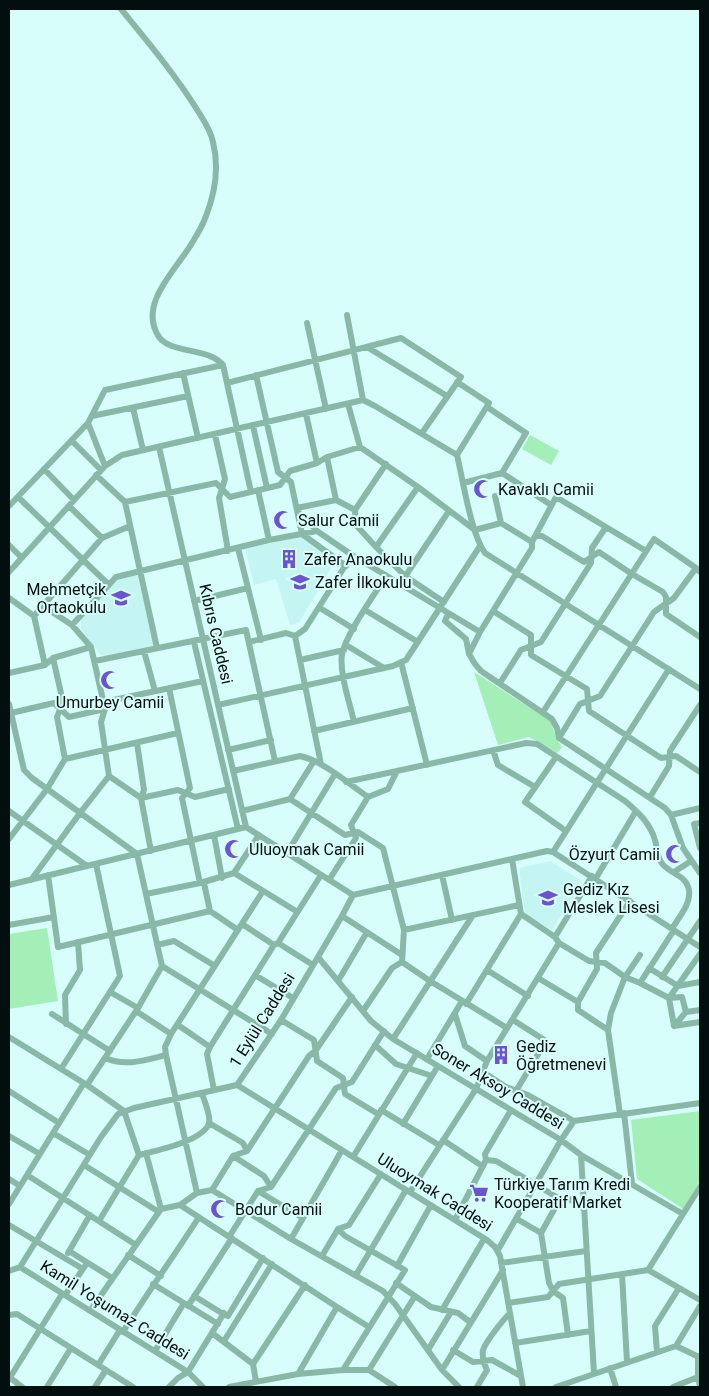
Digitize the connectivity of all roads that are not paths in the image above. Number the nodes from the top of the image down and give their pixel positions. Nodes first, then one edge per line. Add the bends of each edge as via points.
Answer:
1 (120, 9) edge
2 (347, 315) dead end
3 (307, 323) dead end
4 (367, 347) junction
5 (354, 350) junction
6 (315, 360) junction
7 (223, 365) junction
8 (183, 373) junction
9 (256, 375) junction
10 (457, 382) junction
11 (227, 383) junction
12 (188, 396) junction
13 (448, 396) junction
14 (363, 400) junction
15 (348, 404) junction
16 (487, 407) junction
17 (134, 408) junction
18 (326, 409) junction
19 (306, 414) junction
20 (90, 420) junction
21 (268, 422) junction
22 (253, 426) junction
23 (236, 430) junction
24 (215, 434) junction
25 (422, 434) junction
26 (198, 438) junction
27 (72, 441) junction
28 (159, 447) junction
29 (360, 447) junction
30 (143, 450) junction
31 (457, 455) junction
32 (327, 457) junction
33 (317, 463) junction
34 (386, 464) junction
35 (44, 469) junction
36 (101, 470) junction
37 (502, 473) junction
38 (285, 478) junction
39 (463, 483) junction
40 (418, 487) junction
41 (222, 488) junction
42 (267, 488) junction
43 (254, 491) junction
44 (170, 493) junction
45 (495, 496) dead end
46 (18, 497) junction
47 (74, 500) junction
48 (336, 500) junction
49 (125, 502) junction
50 (551, 505) junction
51 (9, 506) edge
52 (69, 506) junction
53 (298, 510) junction
54 (355, 510) junction
55 (449, 511) junction
56 (501, 523) junction
57 (130, 526) junction
58 (606, 527) junction
59 (49, 528) junction
60 (475, 530) junction
61 (317, 531) junction
62 (302, 534) junction
63 (102, 538) junction
64 (534, 539) junction
65 (269, 540) junction
66 (9, 545) edge
67 (480, 546) junction
68 (376, 547) junction
69 (238, 548) junction
70 (228, 551) junction
71 (646, 551) junction
72 (352, 555) junction
73 (592, 556) junction
74 (22, 558) junction
75 (83, 559) junction
76 (185, 561) junction
77 (346, 566) junction
78 (140, 570) junction
79 (698, 570) edge
80 (9, 572) edge
81 (517, 573) junction
82 (632, 574) junction
83 (386, 576) junction
84 (405, 576) junction
85 (108, 584) junction
86 (400, 584) junction
87 (248, 588) junction
88 (9, 598) edge
89 (194, 601) junction
90 (444, 602) junction
91 (566, 604) junction
92 (666, 604) junction
93 (43, 606) junction
94 (320, 608) junction
95 (439, 609) junction
96 (365, 610) junction
97 (493, 611) junction
98 (448, 614) junction
99 (34, 616) junction
100 (72, 625) junction
101 (599, 625) junction
102 (354, 629) junction
103 (480, 632) junction
104 (699, 634) edge
105 (295, 636) junction
106 (203, 640) junction
107 (261, 640) junction
108 (194, 642) junction
109 (249, 642) junction
110 (418, 642) junction
111 (531, 646) junction
112 (633, 646) junction
113 (91, 647) junction
114 (345, 647) junction
115 (157, 648) junction
116 (144, 651) junction
117 (469, 654) junction
118 (53, 658) junction
119 (300, 660) junction
120 (94, 661) junction
121 (401, 662) junction
122 (45, 665) junction
123 (384, 668) junction
124 (669, 669) junction
125 (9, 673) edge
126 (566, 676) junction
127 (344, 677) junction
128 (203, 680) junction
129 (500, 683) junction
130 (305, 686) junction
131 (169, 688) junction
132 (700, 689) edge
133 (155, 691) junction
134 (261, 696) junction
135 (588, 701) junction
136 (9, 704) edge
137 (218, 705) junction
138 (700, 705) edge
139 (104, 706) junction
140 (413, 708) junction
141 (61, 710) junction
142 (11, 712) junction
143 (543, 712) junction
144 (354, 722) junction
145 (11, 727) edge
146 (314, 731) junction
147 (178, 733) junction
148 (627, 735) junction
149 (559, 738) junction
150 (271, 740) junction
151 (137, 743) junction
152 (105, 750) junction
153 (228, 750) junction
154 (493, 750) junction
155 (556, 757) junction
156 (670, 757) junction
157 (66, 759) junction
158 (275, 761) junction
159 (317, 762) junction
160 (427, 765) junction
161 (605, 770) junction
162 (233, 771) junction
163 (397, 771) junction
164 (700, 772) edge
165 (335, 774) junction
166 (109, 776) junction
167 (346, 782) junction
168 (596, 783) junction
169 (535, 788) junction
170 (46, 789) junction
171 (229, 789) junction
172 (186, 793) junction
173 (368, 797) junction
174 (650, 797) junction
175 (141, 798) junction
176 (290, 799) junction
177 (700, 808) edge
178 (9, 811) edge
179 (242, 811) junction
180 (636, 811) junction
181 (80, 813) junction
182 (311, 813) junction
183 (671, 815) junction
184 (22, 822) junction
185 (700, 823) edge
186 (246, 827) junction
187 (238, 829) junction
188 (566, 831) junction
189 (352, 833) junction
190 (214, 835) junction
191 (259, 835) junction
192 (9, 839) edge
193 (191, 841) junction
194 (56, 845) junction
195 (700, 848) edge
196 (151, 851) junction
197 (553, 852) junction
198 (287, 853) junction
199 (137, 854) junction
200 (687, 854) junction
201 (512, 859) junction
202 (691, 861) junction
203 (96, 864) junction
204 (87, 866) junction
205 (674, 872) junction
206 (234, 873) junction
207 (700, 873) edge
208 (442, 874) junction
209 (48, 875) junction
210 (321, 875) junction
211 (594, 877) junction
212 (222, 878) junction
213 (30, 880) junction
214 (329, 880) junction
215 (202, 883) junction
216 (9, 885) edge
217 (393, 886) junction
218 (263, 891) junction
219 (146, 894) junction
220 (352, 895) junction
221 (630, 901) junction
222 (520, 904) junction
223 (210, 911) junction
224 (296, 911) junction
225 (521, 914) junction
226 (473, 915) junction
227 (342, 916) junction
228 (54, 917) junction
229 (452, 920) junction
230 (700, 921) edge
231 (242, 924) junction
232 (9, 925) edge
233 (153, 925) junction
234 (673, 929) junction
235 (238, 930) junction
236 (404, 930) junction
237 (367, 932) junction
238 (112, 934) junction
239 (688, 939) junction
240 (557, 940) junction
241 (78, 942) junction
242 (276, 944) junction
243 (157, 945) junction
244 (700, 947) edge
245 (700, 954) edge
246 (640, 955) dead end
247 (318, 957) junction
248 (402, 958) junction
249 (596, 962) junction
250 (313, 965) junction
251 (162, 966) junction
252 (215, 966) junction
253 (649, 968) junction
254 (487, 970) junction
255 (255, 975) junction
256 (625, 977) junction
257 (662, 977) junction
258 (538, 978) junction
259 (338, 981) junction
260 (430, 981) junction
261 (640, 982) junction
262 (700, 982) edge
263 (678, 986) junction
264 (200, 989) junction
265 (110, 992) junction
266 (528, 996) junction
267 (352, 997) junction
268 (292, 998) junction
269 (669, 998) junction
270 (464, 1002) junction
271 (578, 1002) junction
272 (137, 1009) junction
273 (233, 1009) junction
274 (700, 1010) edge
275 (363, 1011) junction
276 (686, 1012) junction
277 (52, 1014) dead end
278 (454, 1014) junction
279 (281, 1020) junction
280 (513, 1020) junction
281 (700, 1022) edge
282 (66, 1024) junction
283 (178, 1025) junction
284 (674, 1026) junction
285 (507, 1028) junction
286 (608, 1030) junction
287 (384, 1031) junction
288 (171, 1034) junction
289 (272, 1034) junction
290 (83, 1035) junction
291 (9, 1037) edge
292 (393, 1039) junction
293 (375, 1045) junction
294 (210, 1047) junction
295 (316, 1050) junction
296 (110, 1051) junction
297 (417, 1053) junction
298 (166, 1055) junction
299 (105, 1058) junction
300 (427, 1059) junction
301 (488, 1062) junction
302 (438, 1066) junction
303 (407, 1068) junction
304 (61, 1069) junction
305 (483, 1072) junction
306 (432, 1076) junction
307 (86, 1084) junction
308 (237, 1085) junction
309 (344, 1085) junction
310 (476, 1089) junction
311 (214, 1090) junction
312 (9, 1091) edge
313 (516, 1091) junction
314 (202, 1093) junction
315 (175, 1099) junction
316 (700, 1103) edge
317 (275, 1108) junction
318 (124, 1110) junction
319 (511, 1110) junction
320 (380, 1112) junction
321 (622, 1114) junction
322 (574, 1121) junction
323 (59, 1122) junction
324 (209, 1123) junction
325 (403, 1124) junction
326 (310, 1130) junction
327 (53, 1133) junction
328 (9, 1136) edge
329 (561, 1140) junction
330 (441, 1142) junction
331 (185, 1143) junction
332 (342, 1150) junction
333 (247, 1151) junction
334 (40, 1154) junction
335 (143, 1154) junction
336 (90, 1155) junction
337 (581, 1155) junction
338 (233, 1156) junction
339 (353, 1157) junction
340 (484, 1163) junction
341 (84, 1165) junction
342 (381, 1174) junction
343 (27, 1176) junction
344 (9, 1179) edge
345 (632, 1183) junction
346 (536, 1184) junction
347 (20, 1186) junction
348 (270, 1187) junction
349 (700, 1187) edge
350 (120, 1188) junction
351 (212, 1190) junction
352 (258, 1191) junction
353 (408, 1191) junction
354 (197, 1193) junction
355 (63, 1198) junction
356 (560, 1199) junction
357 (9, 1204) edge
358 (180, 1205) junction
359 (432, 1205) junction
360 (160, 1210) junction
361 (584, 1210) junction
362 (245, 1211) junction
363 (684, 1214) junction
364 (90, 1215) junction
365 (199, 1218) junction
366 (303, 1218) junction
367 (455, 1220) junction
368 (517, 1220) junction
369 (99, 1221) junction
370 (9, 1225) edge
371 (338, 1229) junction
372 (542, 1234) junction
373 (230, 1237) junction
374 (291, 1239) junction
375 (484, 1239) junction
376 (36, 1242) junction
377 (136, 1245) junction
378 (370, 1250) junction
379 (498, 1250) junction
380 (69, 1251) junction
381 (586, 1251) junction
382 (128, 1255) junction
383 (322, 1256) junction
384 (545, 1257) junction
385 (64, 1258) junction
386 (263, 1258) junction
387 (87, 1262) junction
388 (272, 1264) junction
389 (397, 1266) junction
390 (502, 1267) junction
391 (20, 1268) junction
392 (83, 1269) junction
393 (648, 1270) junction
394 (9, 1271) edge
395 (622, 1274) junction
396 (356, 1275) junction
397 (161, 1276) junction
398 (112, 1278) junction
399 (588, 1279) junction
400 (396, 1283) junction
401 (153, 1284) junction
402 (305, 1285) junction
403 (679, 1288) junction
404 (553, 1291) junction
405 (64, 1295) junction
406 (194, 1296) junction
407 (388, 1296) junction
408 (415, 1296) junction
409 (700, 1300) edge
410 (508, 1303) junction
411 (186, 1305) junction
412 (700, 1306) edge
413 (337, 1307) junction
414 (442, 1310) junction
415 (90, 1311) junction
416 (451, 1312) junction
417 (510, 1313) junction
418 (9, 1315) edge
419 (226, 1315) junction
420 (403, 1315) junction
421 (236, 1321) junction
422 (470, 1322) junction
423 (218, 1324) junction
424 (369, 1326) junction
425 (40, 1328) junction
426 (122, 1331) junction
427 (591, 1331) junction
428 (212, 1333) junction
429 (568, 1335) junction
430 (224, 1342) junction
431 (515, 1343) junction
432 (676, 1346) junction
433 (71, 1348) junction
434 (428, 1350) junction
435 (453, 1350) junction
436 (155, 1351) junction
437 (657, 1352) junction
438 (699, 1357) edge
439 (483, 1360) junction
440 (627, 1362) junction
441 (253, 1364) junction
442 (98, 1365) junction
443 (610, 1368) junction
444 (106, 1370) junction
445 (342, 1370) junction
446 (369, 1370) junction
447 (442, 1370) junction
448 (188, 1372) junction
449 (594, 1373) junction
450 (298, 1374) junction
451 (521, 1376) junction
452 (698, 1377) junction
453 (9, 1378) edge
454 (274, 1379) junction
455 (256, 1382) junction
456 (683, 1385) edge
457 (22, 1387) edge
458 (47, 1387) edge
459 (95, 1387) edge
460 (133, 1387) edge
461 (169, 1387) edge
462 (202, 1387) edge
463 (230, 1387) edge
464 (277, 1387) edge
465 (395, 1387) edge
466 (459, 1387) edge
467 (477, 1387) edge
468 (523, 1387) edge
469 (556, 1387) edge
470 (616, 1387) edge
471 (673, 1387) edge
472 (700, 1387) edge

1 - 7 street via 185,91 213,140 216,160 214,187 206,217 161,286 153,307 154,322 159,337 168,345 217,357
2 - 5 street
3 - 6 street
4 - 5 street
4 - 10 street via 401,338 461,377
4 - 13 street
5 - 6 street
5 - 14 street
6 - 9 street
6 - 18 street
7 - 8 street
7 - 11 street
8 - 12 street
8 - 20 street via 105,390
9 - 11 street
9 - 21 street
10 - 13 street
10 - 16 street via 489,403
11 - 23 street
12 - 17 street
12 - 26 street
13 - 25 street
14 - 15 street
14 - 25 street
15 - 18 street
15 - 29 street
16 - 31 street
16 - 37 street via 526,433
17 - 20 street
17 - 30 street
18 - 19 street
19 - 21 street
19 - 33 street
20 - 27 street
20 - 36 street
21 - 22 street
21 - 38 street via 278,472
22 - 23 street
22 - 42 street
23 - 24 street
23 - 43 street
24 - 26 street
24 - 41 street via 225,479
25 - 31 street
26 - 28 street
27 - 35 street
27 - 36 street
28 - 30 street
28 - 44 street, Kıbrıs Caddesi
29 - 32 street
29 - 34 street
30 - 36 street via 122,455
31 - 39 street
32 - 33 street
32 - 48 street
33 - 38 street via 290,471
34 - 40 street
34 - 54 street
35 - 46 street
35 - 47 street
36 - 47 street
36 - 49 street
37 - 39 street
37 - 50 street
38 - 42 street via 280,485
38 - 53 street via 291,482
39 - 60 street
40 - 55 street
40 - 68 street
41 - 43 street via 230,496
41 - 44 street via 216,483
41 - 70 street via 219,498
42 - 43 street
43 - 65 street
44 - 49 street
44 - 76 street, Kıbrıs Caddesi
45 - 56 street
46 - 51 street
46 - 59 street
47 - 52 street
48 - 53 street
48 - 54 street
49 - 57 street
50 - 58 street via 556,497
50 - 64 street
52 - 59 street
52 - 63 street
53 - 61 street
53 - 62 street
54 - 68 street via 356,525
55 - 60 street
55 - 84 street
56 - 60 street
56 - 64 street
57 - 63 street
57 - 78 street
58 - 71 street
58 - 73 street via 592,548
59 - 74 street
59 - 75 street
60 - 67 street
61 - 62 street
61 - 72 street
62 - 65 street
62 - 77 street
63 - 75 street
64 - 73 street via 542,536 584,562
64 - 81 street
65 - 69 street
66 - 74 street
67 - 81 street via 485,553
67 - 90 street
68 - 84 street
69 - 70 street
69 - 87 street
70 - 76 street
71 - 79 street via 654,539
71 - 82 street
72 - 77 street
72 - 83 street
73 - 82 street via 599,552
73 - 91 street
74 - 80 street
75 - 85 street
75 - 93 street
76 - 78 street
76 - 89 street, Kıbrıs Caddesi
77 - 94 street
78 - 85 street via 116,576
78 - 115 street
79 - 92 street
81 - 91 street
81 - 97 street
82 - 92 street via 663,592
82 - 101 street
83 - 86 street
83 - 96 street
84 - 86 street
84 - 90 street
85 - 100 street
86 - 95 street
87 - 89 street
87 - 107 street
88 - 99 street
89 - 106 street, Kıbrıs Caddesi
90 - 95 street
91 - 101 street
91 - 111 street via 541,642
92 - 104 street via 666,614
92 - 112 street via 654,612
93 - 99 street
93 - 100 street
94 - 102 street
94 - 105 street via 305,629
95 - 98 street
95 - 110 street
96 - 102 street
96 - 110 street
97 - 103 street
97 - 111 street via 531,635
98 - 103 street
98 - 117 street via 445,621 466,639
99 - 122 street
100 - 113 street
101 - 112 street
101 - 126 street
102 - 114 street
103 - 117 street
105 - 107 street via 286,634
105 - 119 street
106 - 108 street
106 - 109 street via 246,630
106 - 137 street, Kıbrıs Caddesi
107 - 109 street
108 - 115 street
108 - 128 street
109 - 134 street
110 - 121 street via 406,660
111 - 126 street via 531,655
111 - 129 street via 521,650
112 - 124 street
112 - 135 street via 600,696
113 - 118 street
113 - 120 street
114 - 119 street
114 - 123 street
114 - 127 street via 342,661
115 - 116 street
116 - 120 street
116 - 133 street
117 - 129 street via 481,670
118 - 122 street
118 - 141 street via 63,702
119 - 130 street
120 - 139 street
121 - 123 street
121 - 140 street
122 - 125 street
123 - 127 street
124 - 132 street
124 - 148 street
126 - 135 street via 587,689
126 - 143 street
127 - 130 street
127 - 144 street
128 - 131 street
128 - 171 street
129 - 143 street
130 - 134 street
130 - 146 street
131 - 133 street
131 - 147 street
133 - 139 street
134 - 137 street
134 - 150 street
135 - 148 street via 589,712
135 - 149 street via 580,704
136 - 142 street
137 - 153 street, Kıbrıs Caddesi
138 - 156 street via 670,751
139 - 141 street via 68,717
139 - 152 street via 100,722
140 - 144 street
140 - 160 street
141 - 142 street via 54,704
141 - 157 street via 56,717
142 - 145 street
143 - 149 street via 552,719
144 - 146 street
145 - 170 street via 24,770
146 - 159 street
147 - 151 street
147 - 172 street via 190,788
148 - 156 street via 661,758
148 - 161 street
149 - 161 street
150 - 153 street
150 - 158 street
151 - 152 street
151 - 175 street via 144,790
152 - 157 street
152 - 166 street
153 - 162 street, Kıbrıs Caddesi
154 - 155 street via 532,743
154 - 160 street
154 - 169 street via 498,765
155 - 168 street
155 - 169 street
156 - 164 street via 676,756
156 - 174 street via 669,766
157 - 170 street
158 - 159 street via 300,756
158 - 162 street
159 - 165 street
159 - 176 street
160 - 163 street
161 - 168 street
161 - 174 street
162 - 179 street, Kıbrıs Caddesi
163 - 167 street
163 - 173 street via 388,789
165 - 167 street
165 - 182 street
166 - 175 street
166 - 181 street
167 - 173 street
168 - 180 street
168 - 188 street
169 - 188 street via 525,802
170 - 181 street
170 - 184 street
171 - 172 street via 195,798
171 - 187 street
172 - 175 street via 178,790
172 - 193 street via 182,798
173 - 189 street via 350,825
174 - 183 street
175 - 196 street
176 - 179 street
176 - 182 street
177 - 183 street
178 - 184 street
179 - 186 street, Kıbrıs Caddesi
180 - 205 street via 650,826 660,861
180 - 211 street
181 - 194 street
181 - 199 street
182 - 189 street via 345,834
182 - 198 street
183 - 200 street
184 - 192 street
184 - 194 street
185 - 195 street via 694,824
186 - 187 street
186 - 191 street
187 - 190 street
188 - 197 street
189 - 214 street via 356,838
189 - 217 street via 358,832 384,848
190 - 193 street
190 - 212 street
191 - 198 street
191 - 206 street
193 - 196 street
193 - 215 street
194 - 204 street
194 - 213 street
195 - 200 street
196 - 199 street
197 - 201 street
197 - 211 street
198 - 210 street
199 - 203 street
199 - 219 street
200 - 202 street
201 - 208 street
201 - 222 street
202 - 205 street
202 - 207 street
203 - 204 street
203 - 238 street
204 - 209 street
205 - 234 street via 687,883 690,896
206 - 212 street
206 - 218 street
208 - 217 street
208 - 229 street
209 - 213 street
209 - 228 street
210 - 214 street
210 - 224 street
211 - 221 street
211 - 240 street
212 - 215 street
213 - 216 street
214 - 220 street
215 - 219 street
215 - 223 street
217 - 220 street
217 - 236 street
218 - 224 street
218 - 231 street
219 - 233 street
220 - 227 street, 1 Eylül Caddesi
221 - 234 street
221 - 249 street via 596,953
222 - 225 street
222 - 226 street
223 - 233 street
223 - 235 street
224 - 242 street
225 - 240 street
225 - 254 street
226 - 229 street
226 - 260 street
227 - 237 street
227 - 247 street, 1 Eylül Caddesi
228 - 232 street
228 - 241 street via 58,946
229 - 236 street
230 - 239 street
231 - 235 street
231 - 242 street
233 - 238 street
233 - 243 street
234 - 239 street
234 - 253 street
235 - 252 street
236 - 248 street
237 - 248 street
237 - 259 street
238 - 241 street
238 - 265 street via 120,976
239 - 244 street
239 - 257 street
240 - 249 street via 589,961
240 - 258 street
241 - 282 street via 80,970 65,995
242 - 250 street
242 - 255 street
243 - 251 street
243 - 252 street via 174,941
245 - 263 street
246 - 256 street
247 - 250 street, 1 Eylül Caddesi
247 - 259 street, Soner Aksoy Caddesi
248 - 260 street
248 - 275 street
249 - 256 street via 605,963
249 - 271 street via 597,969
250 - 268 street, 1 Eylül Caddesi
251 - 264 street
251 - 272 street
252 - 264 street
253 - 257 street
253 - 261 street
254 - 266 street
254 - 270 street
255 - 268 street
255 - 273 street
256 - 261 street
256 - 286 street
257 - 263 street
258 - 266 street
258 - 271 street
259 - 267 street, Soner Aksoy Caddesi
260 - 270 street
260 - 292 street
261 - 269 street
262 - 263 street
263 - 269 street
264 - 273 street
264 - 283 street
265 - 272 street
265 - 290 street
266 - 280 street
267 - 275 street, Soner Aksoy Caddesi
267 - 295 street
268 - 279 street, 1 Eylül Caddesi
269 - 276 street via 682,997
269 - 284 street
270 - 278 street
270 - 285 street
271 - 286 street via 578,1010
272 - 288 street
272 - 296 street
273 - 289 street
273 - 294 street
274 - 276 street
275 - 287 street, Soner Aksoy Caddesi
276 - 284 street
277 - 282 street
278 - 300 street
278 - 301 street via 465,1046
279 - 289 street, 1 Eylül Caddesi
279 - 295 street via 314,1040
280 - 285 street
280 - 313 street via 546,1041
281 - 284 street
282 - 290 street
283 - 288 street
283 - 294 street
285 - 301 street
286 - 321 street
287 - 292 street, Soner Aksoy Caddesi
287 - 293 street
288 - 298 street via 165,1047
289 - 308 street, 1 Eylül Caddesi
290 - 296 street
290 - 304 street
291 - 304 street
292 - 297 street, Soner Aksoy Caddesi
293 - 303 street via 396,1064
293 - 309 street via 352,1082
294 - 311 street via 207,1054
295 - 309 street via 317,1061 343,1078
295 - 317 street
296 - 299 street
297 - 300 street, Soner Aksoy Caddesi
297 - 303 street
298 - 299 street via 135,1063
298 - 315 street
299 - 307 street
300 - 302 street, Soner Aksoy Caddesi
301 - 305 street
302 - 306 street
302 - 310 street, Soner Aksoy Caddesi
303 - 306 street
303 - 320 street
304 - 307 street
305 - 310 street
305 - 313 street
306 - 325 street
307 - 318 street
307 - 323 street
308 - 311 street, 1 Eylül Caddesi
308 - 317 street, Uluoymak Caddesi
309 - 320 street via 345,1094
309 - 326 street via 336,1088
310 - 319 street, Soner Aksoy Caddesi
310 - 330 street
311 - 314 street, 1 Eylül Caddesi
312 - 323 street
313 - 322 street
314 - 315 street, 1 Eylül Caddesi
314 - 324 street
315 - 318 street, 1 Eylül Caddesi
315 - 331 street
316 - 321 street
317 - 326 street, Uluoymak Caddesi
317 - 333 street
318 - 335 street
318 - 336 street
319 - 329 street, Soner Aksoy Caddesi
319 - 340 street
320 - 325 street
320 - 339 street
321 - 322 street
321 - 345 street
322 - 329 street
323 - 327 street
324 - 331 street
324 - 333 street via 243,1143
325 - 330 street
326 - 332 street, Uluoymak Caddesi
326 - 348 street
327 - 334 street
327 - 336 street
328 - 334 street
329 - 337 street, Soner Aksoy Caddesi
329 - 346 street
330 - 340 street
330 - 353 street
331 - 335 street
331 - 354 street
332 - 339 street, Uluoymak Caddesi
332 - 366 street
333 - 338 street
334 - 343 street
335 - 350 street
335 - 360 street
336 - 341 street
337 - 345 street, Soner Aksoy Caddesi
337 - 361 street
338 - 348 street via 264,1176
338 - 351 street
339 - 342 street, Uluoymak Caddesi
340 - 346 street via 496,1161
340 - 367 street
341 - 350 street
341 - 355 street
342 - 353 street, Uluoymak Caddesi
342 - 371 street via 349,1225
343 - 347 street
343 - 355 street
344 - 347 street
345 - 363 street, Soner Aksoy Caddesi
346 - 356 street
346 - 368 street
347 - 357 street
348 - 352 street
349 - 363 street
350 - 360 street
350 - 369 street
351 - 354 street
351 - 362 street
352 - 362 street
352 - 366 street
353 - 359 street, Uluoymak Caddesi
353 - 378 street
354 - 358 street
355 - 364 street
355 - 376 street
356 - 361 street via 568,1198
356 - 372 street
358 - 360 street
358 - 365 street
359 - 367 street, Uluoymak Caddesi
359 - 389 street
360 - 377 street
361 - 381 street
362 - 373 street
362 - 374 street
363 - 393 street
364 - 369 street
364 - 380 street
365 - 373 street
365 - 397 street
366 - 374 street
367 - 375 street, Uluoymak Caddesi
368 - 372 street
368 - 379 street
369 - 377 street
370 - 376 street
371 - 378 street
371 - 383 street
372 - 384 street
373 - 386 street
373 - 406 street
374 - 383 street
375 - 379 street, Uluoymak Caddesi
375 - 414 street
376 - 385 street
376 - 391 street
377 - 382 street
378 - 389 street
378 - 396 street
379 - 390 street, Uluoymak Caddesi
380 - 385 street
380 - 387 street
381 - 384 street
381 - 399 street
382 - 397 street
382 - 398 street
383 - 396 street
384 - 390 street
384 - 404 street
385 - 392 street
386 - 388 street
386 - 419 street
387 - 392 street
387 - 398 street
388 - 402 street
388 - 421 street
389 - 400 street via 405,1270
390 - 410 street, Uluoymak Caddesi
390 - 422 street
391 - 394 street, Kamil Yoşumaz Caddesi
391 - 405 street, Kamil Yoşumaz Caddesi
392 - 405 street
393 - 395 street
393 - 403 street
395 - 399 street
395 - 440 street
396 - 407 street
397 - 401 street
398 - 415 street
399 - 404 street via 559,1284
399 - 427 street
400 - 407 street
400 - 408 street
401 - 411 street
401 - 426 street
402 - 413 street
402 - 441 street
403 - 409 street
403 - 437 street via 655,1326
404 - 410 street via 548,1297
404 - 429 street via 563,1298
405 - 415 street, Kamil Yoşumaz Caddesi
405 - 425 street
406 - 411 street
406 - 419 street
407 - 420 street
407 - 424 street
408 - 414 street
408 - 420 street
410 - 417 street, Uluoymak Caddesi
411 - 423 street
411 - 436 street
412 - 432 street
413 - 424 street
413 - 450 street
414 - 416 street
415 - 426 street, Kamil Yoşumaz Caddesi
416 - 422 street
416 - 434 street
417 - 431 street, Uluoymak Caddesi
417 - 439 street via 483,1349
418 - 425 street via 17,1314
419 - 421 street
419 - 423 street
420 - 434 street
420 - 446 street
421 - 430 street
422 - 435 street
423 - 428 street
424 - 445 street
425 - 433 street
425 - 453 street
426 - 436 street, Kamil Yoşumaz Caddesi
426 - 442 street
427 - 429 street
427 - 449 street
428 - 430 street
428 - 448 street
429 - 431 street
430 - 441 street
431 - 451 street, Uluoymak Caddesi
432 - 437 street
432 - 438 street
433 - 442 street
433 - 458 street
434 - 447 street
435 - 439 street via 473,1362
435 - 447 street
436 - 448 street, Kamil Yoşumaz Caddesi
437 - 440 street
438 - 452 street
439 - 451 street via 492,1360
439 - 467 street via 487,1370
440 - 443 street
441 - 455 street
442 - 444 street
443 - 449 street
443 - 470 street
444 - 459 street
444 - 460 street
445 - 446 street
445 - 450 street
446 - 465 street
447 - 466 street
448 - 461 street
448 - 462 street, Kamil Yoşumaz Caddesi
449 - 469 street
450 - 454 street
451 - 468 street, Uluoymak Caddesi
452 - 456 street
452 - 472 street
453 - 457 street
454 - 455 street
454 - 464 street
455 - 463 street
456 - 471 street

